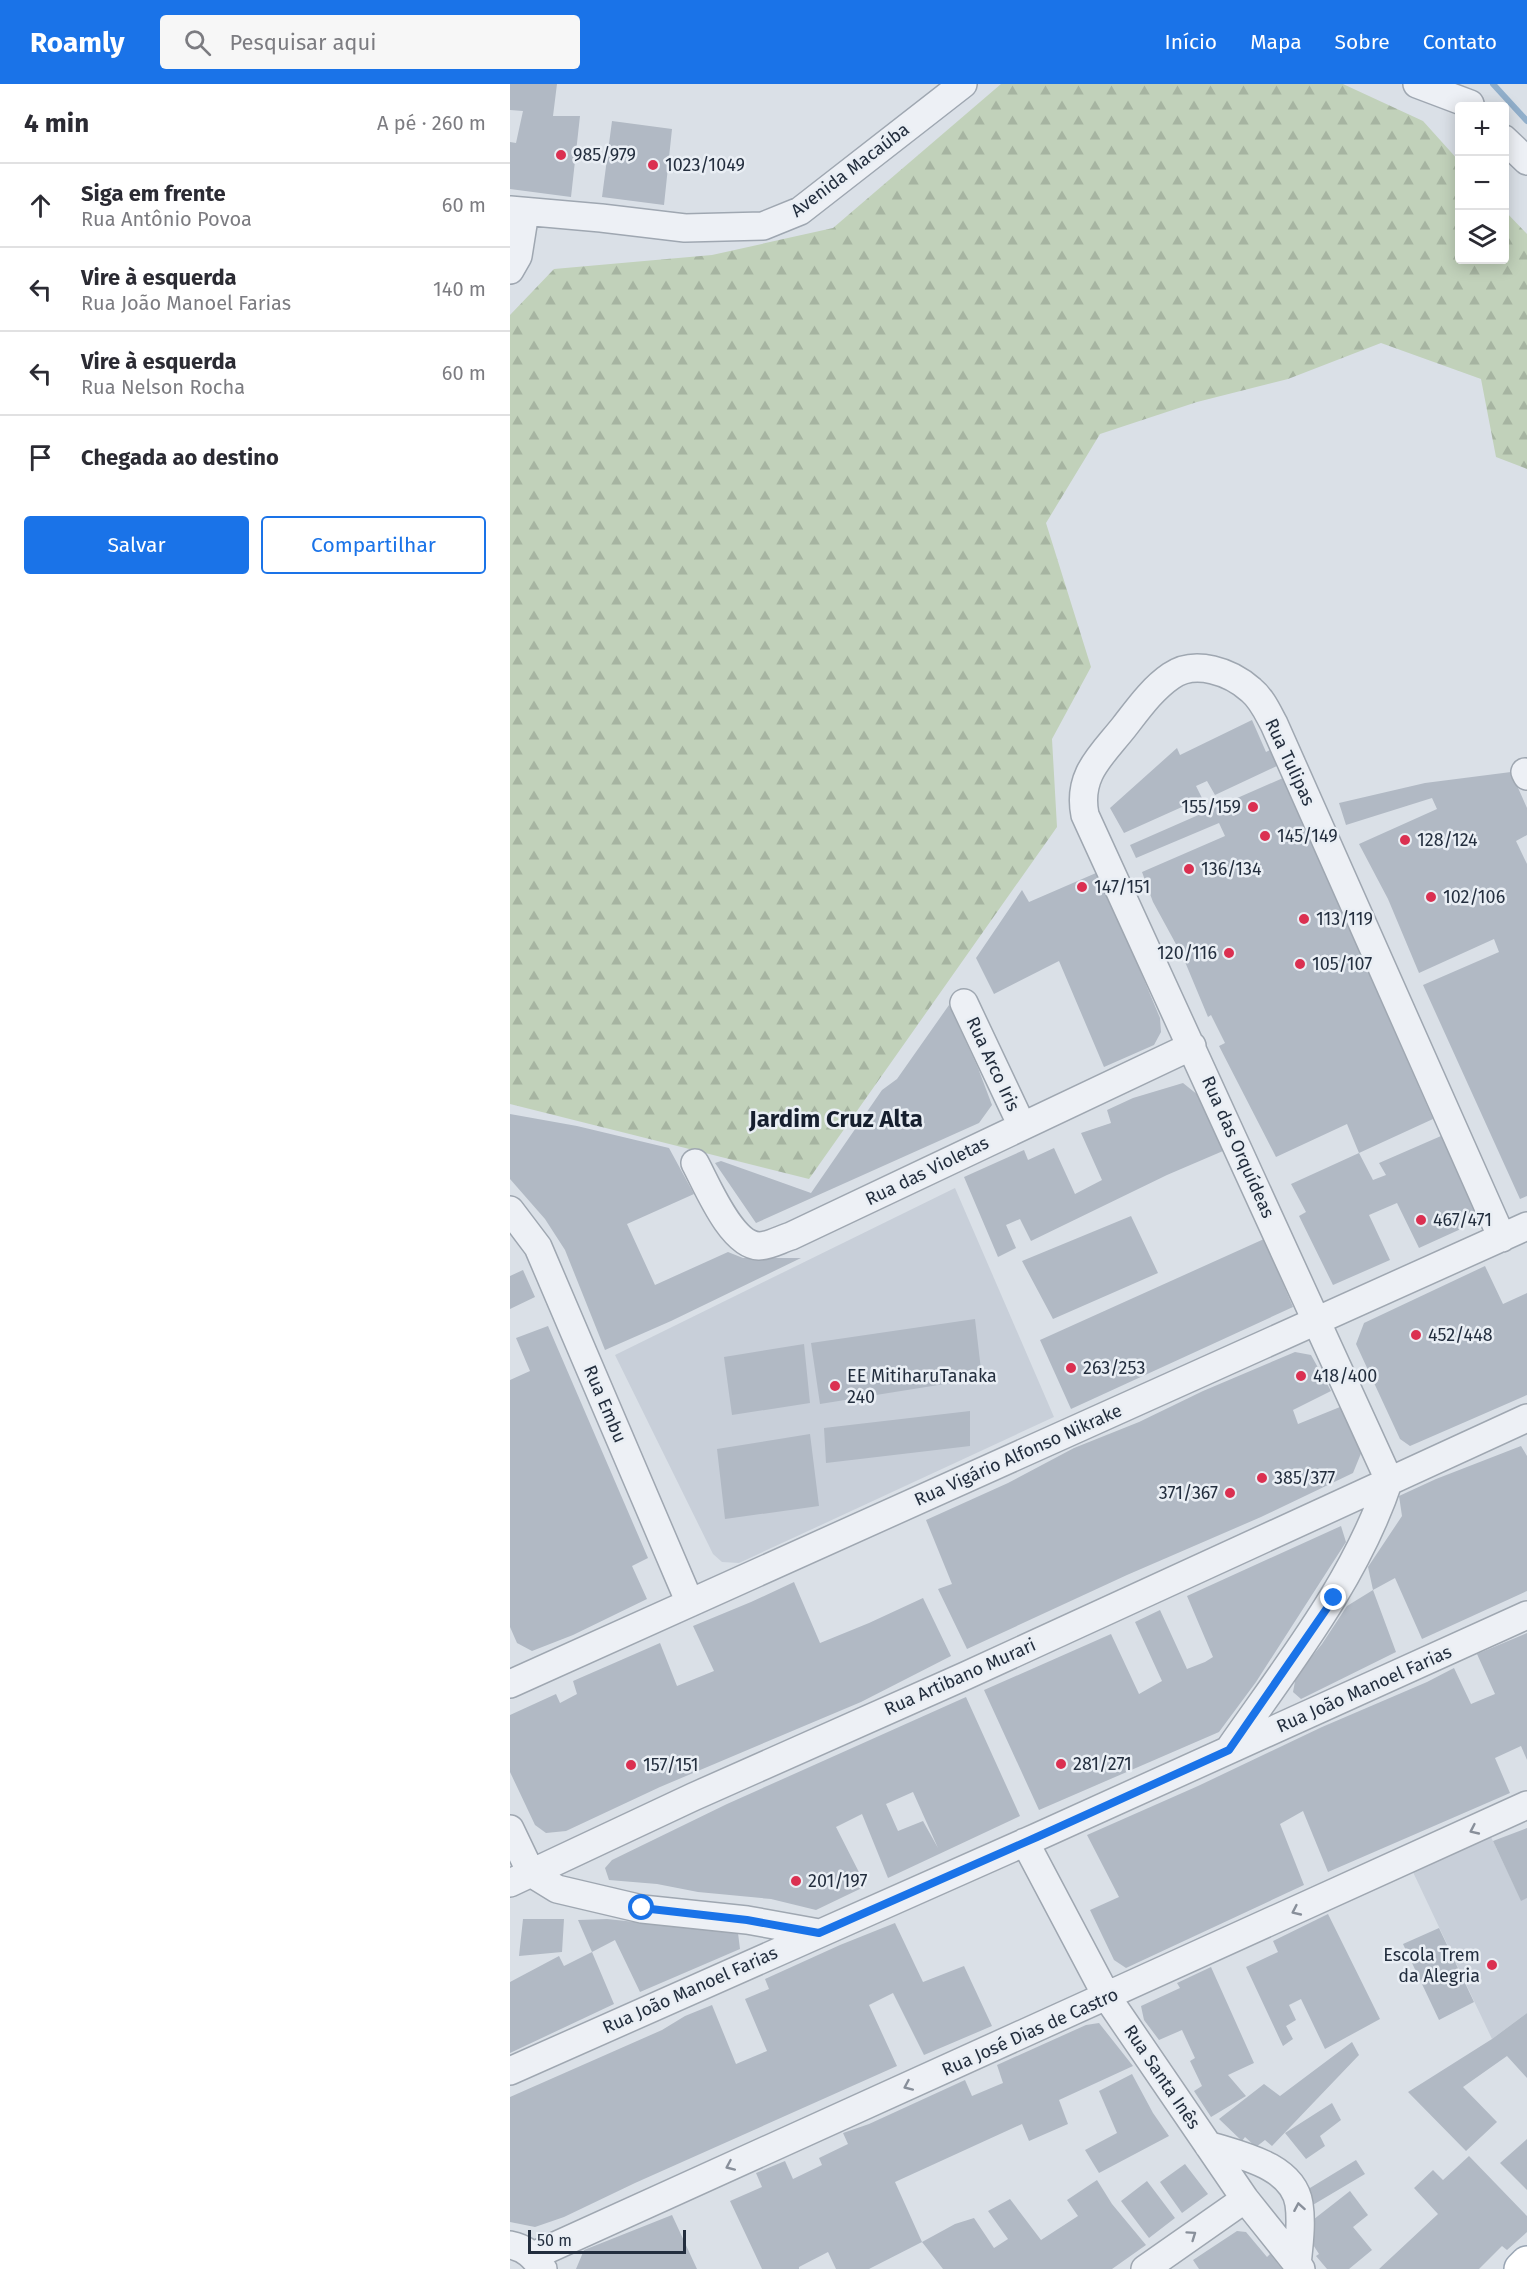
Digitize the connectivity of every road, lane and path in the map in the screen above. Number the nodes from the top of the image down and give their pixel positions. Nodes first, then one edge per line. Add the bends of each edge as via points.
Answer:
1 (963, 84) edge
2 (1417, 84) edge
3 (1450, 84) edge
4 (936, 94) edge
5 (1463, 102) edge
6 (1468, 102) edge
7 (1509, 144) edge
8 (1527, 161) edge
9 (517, 211) edge
10 (510, 270) edge
11 (1085, 815) joint
12 (964, 1003) dead end
13 (1192, 1046) junction
14 (1022, 1126) junction
15 (695, 1163) dead end
16 (510, 1210) edge
17 (1527, 1226) edge
18 (1502, 1238) junction
19 (1316, 1320) junction
20 (1527, 1418) edge
21 (1389, 1480) junction
22 (690, 1603) junction
23 (1527, 1615) edge
24 (510, 1684) edge
25 (1229, 1750) junction
26 (1527, 1805) edge
27 (510, 1829) edge
28 (1024, 1842) junction
29 (520, 1878) edge
30 (819, 1933) junction
31 (1107, 1997) junction
32 (510, 2071) edge
33 (1208, 2145) junction
34 (1245, 2199) junction
35 (529, 2257) edge
36 (1527, 2263) edge
37 (1299, 2267) edge
38 (1144, 2269) edge
39 (1521, 2269) edge

1 - 4 street, Avenida Macaúba
2 - 5 street
3 - 6 street
4 - 9 street, Avenida Macaúba via 800,211 763,226 685,228
7 - 8 street
9 - 10 street via 518,256
11 - 13 street, Rua das Orquídeas
11 - 18 street, Rua Tulipas via 1083,788 1091,770 1149,695 1171,676 1199,667 1251,690 1274,724
12 - 14 street, Rua Arco Iris
13 - 14 street, Rua das Violetas
13 - 19 street, Rua das Orquídeas
14 - 15 street, Rua das Violetas via 791,1236 761,1246 749,1244 732,1230
16 - 22 street, Rua Embu via 537,1247
17 - 18 street, Rua Vigário Alfonso Nikrake
18 - 19 street, Rua Vigário Alfonso Nikrake
19 - 21 street, Rua das Orquídeas
19 - 22 street, Rua Vigário Alfonso Nikrake
20 - 21 street, Rua Artibano Murari
21 - 25 street via 1377,1517 1334,1598
21 - 29 street, Rua Artibano Murari
22 - 24 street, Rua Vigário Alfonso Nikrake
23 - 25 street, Rua João Manoel Farias
25 - 28 street, Rua João Manoel Farias
26 -> 31 street, Rua José Dias de Castro
27 - 29 street
28 - 30 street, Rua João Manoel Farias
28 - 31 street, Rua Santa Inês
29 - 30 street via 642,1908
30 - 32 street, Rua João Manoel Farias
31 - 33 street, Rua Santa Inês
31 -> 35 street, Rua José Dias de Castro
33 - 34 street, Rua Santa Inês
37 -> 33 street via 1299,2201 1289,2183 1272,2169
34 - 37 street, Rua Santa Inês
38 -> 34 street
36 - 39 main road

